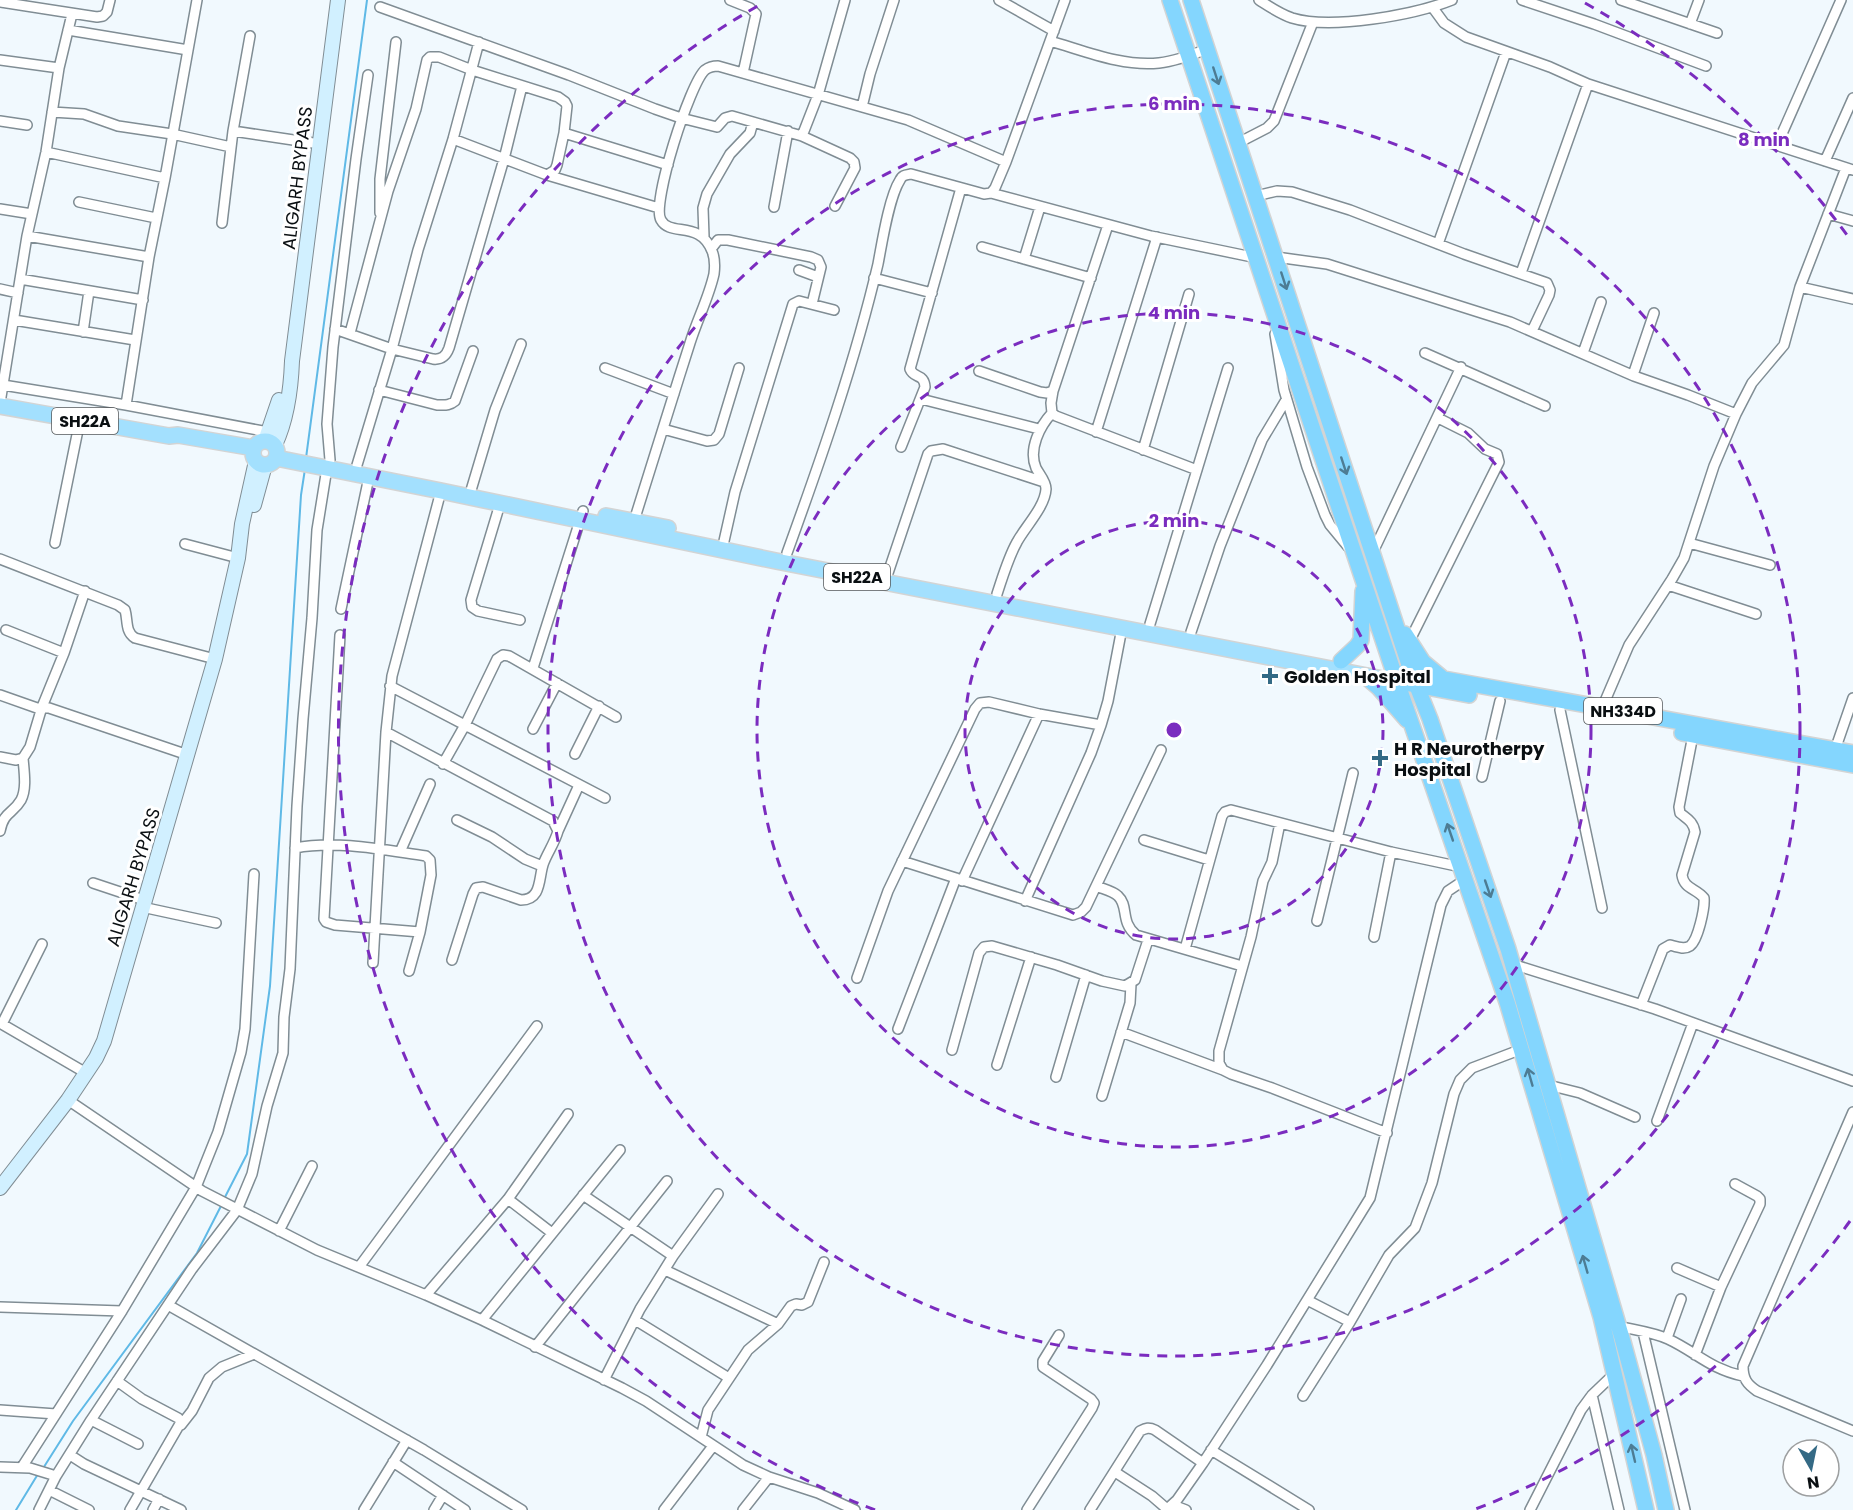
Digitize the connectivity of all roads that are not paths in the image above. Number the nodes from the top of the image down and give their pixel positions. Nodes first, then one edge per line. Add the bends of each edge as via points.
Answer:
1 (110, 0) edge
2 (197, 0) edge
3 (338, 0) edge
4 (730, 0) edge
5 (844, 0) edge
6 (894, 0) edge
7 (999, 0) edge
8 (1065, 0) edge
9 (1170, 0) edge
10 (1191, 0) edge
11 (1260, 0) edge
12 (1452, 0) edge
13 (1522, 0) edge
14 (1621, 0) edge
15 (1699, 0) edge
16 (1841, 0) edge
17 (0, 2) edge
18 (1640, 3) edge
19 (380, 7) dead end
20 (1433, 8) junction
21 (72, 14) junction
22 (1313, 22) junction
23 (1690, 24) junction
24 (68, 30) junction
25 (1054, 31) junction
26 (1717, 33) dead end
27 (250, 36) dead end
28 (1050, 40) junction
29 (396, 42) dead end
30 (479, 42) junction
31 (1208, 49) junction
32 (188, 50) junction
33 (1506, 52) junction
34 (1189, 56) junction
35 (0, 60) edge
36 (1706, 66) dead end
37 (59, 68) junction
38 (472, 70) junction
39 (743, 73) junction
40 (368, 75) dead end
41 (1588, 84) junction
42 (522, 86) junction
43 (818, 95) junction
44 (1853, 98) edge
45 (862, 107) junction
46 (52, 112) junction
47 (681, 118) junction
48 (0, 121) edge
49 (753, 122) junction
50 (27, 124) dead end
51 (788, 131) junction
52 (233, 132) junction
53 (564, 133) junction
54 (172, 134) junction
55 (802, 136) junction
56 (453, 139) junction
57 (1238, 142) junction
58 (320, 144) junction
59 (1777, 145) junction
60 (231, 147) junction
61 (46, 152) junction
62 (504, 159) junction
63 (1825, 161) junction
64 (1006, 162) junction
65 (668, 165) junction
66 (1850, 169) edge
67 (547, 175) junction
68 (165, 178) junction
69 (961, 188) junction
70 (990, 193) junction
71 (1256, 196) junction
72 (79, 202) dead end
73 (835, 206) dead end
74 (774, 207) dead end
75 (1040, 207) junction
76 (659, 208) junction
77 (0, 209) edge
78 (32, 214) junction
79 (1828, 214) junction
80 (156, 218) junction
81 (380, 221) junction
82 (1853, 221) edge
83 (222, 223) dead end
84 (1108, 225) junction
85 (27, 236) junction
86 (704, 237) junction
87 (1157, 237) junction
88 (1438, 244) junction
89 (982, 247) dead end
90 (711, 249) junction
91 (148, 257) junction
92 (1276, 257) junction
93 (1257, 258) junction
94 (1024, 259) junction
95 (799, 270) dead end
96 (1521, 273) junction
97 (818, 277) junction
98 (874, 278) junction
99 (1091, 278) junction
100 (20, 279) junction
101 (1800, 288) junction
102 (0, 289) edge
103 (89, 291) junction
104 (18, 292) junction
105 (932, 293) junction
106 (1189, 294) dead end
107 (1853, 299) edge
108 (143, 300) junction
109 (1271, 300) junction
110 (1601, 302) dead end
111 (812, 304) junction
112 (834, 310) dead end
113 (1654, 314) dead end
114 (14, 320) junction
115 (335, 329) junction
116 (1532, 331) junction
117 (83, 332) junction
118 (350, 333) junction
119 (135, 340) junction
120 (521, 344) dead end
121 (392, 349) junction
122 (473, 351) dead end
123 (1425, 353) dead end
124 (1583, 353) junction
125 (605, 368) dead end
126 (739, 368) dead end
127 (1228, 368) dead end
128 (1461, 368) junction
129 (979, 371) dead end
130 (1633, 375) junction
131 (3, 385) junction
132 (379, 390) junction
133 (1053, 392) junction
134 (674, 394) junction
135 (921, 399) junction
136 (1286, 400) junction
137 (0, 404) edge
138 (126, 405) junction
139 (1545, 406) dead end
140 (1052, 413) junction
141 (1736, 414) junction
142 (1438, 418) junction
143 (80, 420) junction
144 (663, 429) junction
145 (1039, 429) junction
146 (1096, 432) junction
147 (901, 447) dead end
148 (1143, 450) junction
149 (269, 452) junction
150 (324, 463) junction
151 (357, 465) junction
152 (1197, 470) junction
153 (369, 477) junction
154 (1044, 482) junction
155 (441, 491) junction
156 (471, 492) junction
157 (500, 504) junction
158 (582, 516) junction
159 (634, 521) junction
160 (724, 541) junction
161 (55, 543) dead end
162 (1689, 543) junction
163 (184, 544) dead end
164 (787, 553) junction
165 (239, 554) junction
166 (1372, 554) junction
167 (1356, 556) junction
168 (0, 559) edge
169 (1770, 565) dead end
170 (888, 573) junction
171 (1363, 577) junction
172 (1668, 585) junction
173 (85, 591) junction
174 (997, 594) junction
175 (340, 609) dead end
176 (1392, 614) junction
177 (1756, 614) dead end
178 (520, 620) dead end
179 (1150, 624) junction
180 (1122, 628) junction
181 (6, 630) dead end
182 (1191, 632) junction
183 (340, 635) dead end
184 (1409, 642) junction
185 (64, 653) junction
186 (214, 659) junction
187 (1341, 661) junction
188 (532, 668) junction
189 (1365, 676) junction
190 (1396, 676) junction
191 (1414, 679) junction
192 (557, 683) junction
193 (390, 686) junction
194 (1448, 686) junction
195 (0, 695) edge
196 (1853, 698) edge
197 (1500, 700) junction
198 (599, 706) junction
199 (42, 707) junction
200 (1602, 708) junction
201 (1560, 710) junction
202 (1039, 714) junction
203 (616, 717) dead end
204 (1430, 719) junction
205 (465, 725) junction
206 (1101, 725) junction
207 (533, 729) dead end
208 (386, 732) junction
209 (1415, 732) junction
210 (1693, 735) junction
211 (1161, 750) dead end
212 (1805, 750) junction
213 (1835, 750) junction
214 (1853, 753) edge
215 (575, 754) dead end
216 (188, 756) junction
217 (0, 757) edge
218 (23, 758) junction
219 (443, 764) junction
220 (1853, 765) edge
221 (1353, 773) dead end
222 (1482, 777) dead end
223 (430, 784) dead end
224 (579, 785) junction
225 (605, 798) dead end
226 (1, 819) edge
227 (457, 820) dead end
228 (1280, 823) junction
229 (0, 831) edge
230 (558, 831) junction
231 (1338, 838) junction
232 (1144, 840) dead end
233 (329, 845) junction
234 (295, 848) junction
235 (380, 849) junction
236 (399, 852) junction
237 (1391, 852) junction
238 (1209, 860) junction
239 (902, 861) junction
240 (542, 866) junction
241 (1463, 873) junction
242 (254, 874) dead end
243 (959, 880) junction
244 (93, 883) dead end
245 (1096, 886) junction
246 (1025, 901) junction
247 (143, 904) junction
248 (1602, 908) dead end
249 (1317, 921) dead end
250 (216, 923) dead end
251 (375, 927) junction
252 (420, 932) junction
253 (1374, 937) dead end
254 (1148, 940) junction
255 (42, 944) dead end
256 (1185, 950) junction
257 (1031, 957) junction
258 (452, 960) dead end
259 (373, 963) dead end
260 (1512, 963) junction
261 (1242, 966) junction
262 (409, 971) dead end
263 (1086, 975) junction
264 (857, 978) dead end
265 (1131, 984) junction
266 (1641, 1005) junction
267 (1693, 1023) junction
268 (1, 1024) edge
269 (537, 1026) dead end
270 (898, 1029) dead end
271 (1121, 1032) junction
272 (1521, 1049) junction
273 (952, 1050) dead end
274 (997, 1065) dead end
275 (1223, 1070) junction
276 (86, 1073) junction
277 (1056, 1077) dead end
278 (1853, 1082) edge
279 (1548, 1085) junction
280 (1102, 1096) dead end
281 (68, 1100) junction
282 (1853, 1112) edge
283 (568, 1114) dead end
284 (1635, 1117) dead end
285 (1657, 1121) dead end
286 (1387, 1133) junction
287 (620, 1150) dead end
288 (312, 1166) dead end
289 (667, 1181) dead end
290 (1735, 1184) dead end
291 (0, 1188) edge
292 (199, 1189) junction
293 (718, 1194) dead end
294 (583, 1195) junction
295 (508, 1199) junction
296 (234, 1208) junction
297 (630, 1228) junction
298 (279, 1231) junction
299 (552, 1233) junction
300 (673, 1256) junction
301 (824, 1262) dead end
302 (359, 1267) junction
303 (1677, 1268) dead end
304 (665, 1270) junction
305 (1721, 1287) junction
306 (426, 1295) junction
307 (1681, 1299) dead end
308 (1307, 1300) junction
309 (168, 1305) junction
310 (0, 1307) edge
311 (122, 1311) junction
312 (482, 1320) junction
313 (635, 1320) junction
314 (1350, 1322) junction
315 (778, 1324) junction
316 (1618, 1326) junction
317 (1642, 1332) junction
318 (1059, 1335) dead end
319 (1667, 1338) junction
320 (535, 1347) junction
321 (254, 1354) junction
322 (1695, 1355) junction
323 (1614, 1374) junction
324 (1743, 1376) junction
325 (729, 1378) junction
326 (604, 1380) junction
327 (117, 1382) junction
328 (1592, 1395) junction
329 (1303, 1396) dead end
330 (0, 1410) edge
331 (56, 1414) junction
332 (91, 1420) junction
333 (181, 1425) junction
334 (1853, 1431) edge
335 (701, 1437) junction
336 (406, 1440) junction
337 (138, 1444) dead end
338 (713, 1446) junction
339 (1211, 1450) junction
340 (70, 1455) junction
341 (393, 1462) junction
342 (1203, 1463) junction
343 (0, 1467) edge
344 (26, 1468) junction
345 (1115, 1472) junction
346 (52, 1475) junction
347 (769, 1477) junction
348 (49, 1490) junction
349 (143, 1491) junction
350 (443, 1495) junction
351 (159, 1499) junction
352 (366, 1507) edge
353 (1169, 1508) edge
354 (39, 1510) edge
355 (89, 1510) edge
356 (130, 1510) edge
357 (153, 1510) edge
358 (181, 1510) edge
359 (378, 1510) edge
360 (434, 1510) edge
361 (465, 1510) edge
362 (522, 1510) edge
363 (664, 1510) edge
364 (743, 1510) edge
365 (855, 1510) edge
366 (1027, 1510) edge
367 (1090, 1510) edge
368 (1186, 1510) edge
369 (1309, 1510) edge
370 (1530, 1510) edge
371 (1619, 1510) edge
372 (1646, 1510) edge
373 (1666, 1510) edge
374 (1685, 1510) edge

1 - 21 street via 103,16
2 - 32 street
3 - 58 main road, ALIGARH BYPASS
4 - 39 street via 756,14
5 - 43 street
6 - 45 street
7 - 25 street
8 - 25 street
9 - 34 highway
10 - 31 highway
11 - 22 street via 1292,18
12 - 20 street
13 - 36 street
14 - 18 street
15 - 23 street
16 - 59 street
17 - 21 street
18 - 23 street
19 - 30 street
20 - 22 street via 1362,20
20 - 33 street via 1459,34
21 - 24 street
22 - 57 street via 1274,121
23 - 26 street
24 - 32 street
24 - 37 street
25 - 28 street
27 - 52 street
28 - 34 street via 1132,62 1160,63
28 - 64 street
29 - 81 street via 380,179
30 - 38 street
30 - 47 street
31 - 34 street
31 -> 57 highway
32 - 54 street
33 - 41 street
33 - 88 street
34 - 93 highway
35 - 37 street
37 - 46 street
38 - 42 street
38 - 56 street
38 - 81 street via 439,57 427,60 416,109
39 - 43 street
39 - 47 street via 718,66 706,70
40 - 115 street
41 - 59 street
41 - 96 street
42 - 53 street via 565,102
42 - 62 street
43 - 45 street
43 - 55 street
44 - 63 street
45 - 64 street via 908,120
46 - 54 street via 84,114 118,126
46 - 61 street
47 - 49 street via 717,127 728,116
47 - 65 street
48 - 50 street
49 - 51 street
49 - 86 street via 704,201
51 - 55 street
51 - 74 street
52 - 58 street
52 - 60 street
53 - 65 street
53 - 67 street via 555,170
54 - 60 street
54 - 68 street
55 - 73 street via 855,162
56 - 62 street
56 - 121 street
57 - 71 highway
58 - 149 main road, ALIGARH BYPASS via 291,378 284,419
59 - 63 street
60 - 83 street
61 - 68 street
61 - 78 street
62 - 67 street
62 - 121 street via 446,353 439,360
63 - 66 street
64 - 70 street
65 - 76 street
66 - 79 street
67 - 76 street
68 - 80 street
69 - 70 street
69 - 98 street via 911,174 899,180
69 - 105 street
70 - 75 street
71 - 88 street via 1293,192
71 - 92 highway
72 - 80 street
75 - 84 street
75 - 94 street
76 - 86 street via 660,219 669,227
77 - 78 street
78 - 85 street
79 - 82 street
79 - 101 street
80 - 91 street
81 - 118 street
84 - 87 street
84 - 99 street
85 - 91 street
85 - 100 street
86 - 90 street
87 - 93 street
87 - 146 street
88 - 96 street
89 - 94 street
90 - 97 street via 722,239 811,257 820,263
90 - 134 street via 714,273
91 - 108 street
92 - 116 street via 1327,264
92 -> 166 highway
93 - 109 highway
94 - 99 street
95 - 97 street
96 - 116 street via 1547,283 1550,290
97 - 111 street
98 - 105 street
98 - 164 street via 856,347
99 - 133 street
100 - 103 street
100 - 104 street
101 - 107 street
101 - 141 street via 1784,345 1752,383
102 - 104 street
103 - 108 street
103 - 117 street
104 - 114 street
105 - 135 street via 910,369 925,381
106 - 148 street
108 - 119 street
109 - 136 street
109 - 167 highway
110 - 124 street
111 - 112 street
111 - 160 street via 793,304 735,492
113 - 130 street
114 - 117 street
114 - 131 street
115 - 118 street
115 - 150 street
116 - 124 street
117 - 119 street
118 - 121 street
119 - 138 street
120 - 156 street via 495,410
121 - 132 street
122 - 132 street via 451,404 437,405
123 - 128 street
124 - 130 street
125 - 134 street
126 - 144 street via 714,440
127 - 152 street
128 - 139 street
128 - 142 street
129 - 133 street via 1040,392
130 - 141 street
131 - 137 street
131 - 138 street
132 - 151 street
133 - 140 street
134 - 144 street
135 - 145 street
135 - 147 street
136 - 167 street via 1324,514
136 - 182 street via 1262,440
137 - 143 main road, SH22A
138 - 149 street
140 - 145 street
140 - 146 street
141 - 162 street
142 - 166 street
142 - 184 street via 1468,433 1497,454 1499,462
143 - 149 main road, SH22A
143 - 161 street
144 - 159 street
145 - 154 street via 1034,463
146 - 148 street
148 - 152 street
149 - 150 main road, SH22A
149 - 165 main road, ALIGARH BYPASS
150 - 151 main road, SH22A
150 - 153 main road, SH22A
150 - 234 street
151 - 156 main road, SH22A
152 - 179 street
153 - 155 main road, SH22A
153 - 175 street
154 - 170 street via 942,449 931,451
154 - 174 street via 1044,495 1011,554
155 - 156 main road, SH22A
155 - 193 street
156 - 157 main road, SH22A
156 - 158 main road, SH22A
157 - 158 main road, SH22A
157 - 178 street via 472,607
158 - 159 main road, SH22A
158 - 180 main road, SH22A via 776,561
158 - 188 street
159 - 160 main road, SH22A
160 - 164 main road, SH22A
162 - 169 street
162 - 172 street
163 - 165 street
164 - 170 main road, SH22A
165 - 186 main road, ALIGARH BYPASS
166 - 176 highway
167 - 171 highway
168 - 173 street
170 - 174 main road, SH22A
171 - 187 highway via 1361,640
171 - 190 highway
172 - 177 street
172 - 200 street via 1629,645
173 - 185 street
173 - 186 street via 125,610 128,629 135,638
174 - 179 main road, SH22A
176 - 184 highway
176 - 191 highway
179 - 182 main road, SH22A
180 - 189 main road, SH22A
180 - 206 street
181 - 185 street
182 - 187 main road, SH22A
183 - 233 street
184 - 194 highway
185 - 199 street
186 - 216 main road, ALIGARH BYPASS
187 - 190 main road, SH22A
188 - 192 street
188 - 205 street via 509,656 497,659
189 - 190 main road, SH22A
189 - 209 highway
190 - 191 highway, NH334D
190 - 209 highway
191 - 194 highway, NH334D
191 - 204 highway
192 - 198 street
192 - 207 street
193 - 205 street
193 - 208 street
194 - 197 highway, NH334D
194 - 200 highway, NH334D
194 - 204 highway via 1433,704
195 - 199 street
196 - 213 street
197 - 201 highway, NH334D
197 - 222 street
198 - 203 street
198 - 215 street
199 - 216 street
199 - 218 street
200 - 212 highway, NH334D
201 - 210 highway, NH334D
201 - 248 street
202 - 206 street
202 - 239 street via 1002,704 980,703
202 - 243 street
204 -> 260 highway
205 - 219 street
205 - 224 street
206 - 246 street
208 - 219 street
208 - 235 street
241 -> 209 highway
210 - 212 highway, NH334D
210 - 266 street via 1679,807 1695,832 1682,875 1686,886 1704,898 1703,914 1688,947 1671,945 1663,949
211 - 245 street
212 - 213 highway, NH334D
212 - 220 highway, NH334D
213 - 214 highway, NH334D
216 - 247 main road, ALIGARH BYPASS
217 - 218 street
218 - 226 street via 23,796
219 - 230 street via 553,821
221 - 231 street
223 - 236 street
224 - 225 street
224 - 230 street
226 - 229 street
227 - 240 street
228 - 231 street
228 - 238 street via 1225,812
228 - 261 street
230 - 240 street
231 - 237 street
231 - 249 street
232 - 238 street
233 - 234 street
233 - 235 street
233 - 251 street via 326,922
234 - 296 street via 283,1053 250,1180
235 - 236 street
235 - 251 street
236 - 252 street via 430,860
237 - 241 street
237 - 253 street
238 - 256 street
239 - 243 street
239 - 264 street
240 - 258 street via 538,890 527,900 476,888
241 - 272 highway
241 - 286 street via 1441,905
242 - 292 street via 241,1052
243 - 246 street
243 - 270 street
244 - 247 street
245 - 246 street via 1086,907 1073,915
245 - 254 street via 1121,899 1130,930
247 - 250 street
247 - 276 main road, ALIGARH BYPASS via 104,1041
251 - 252 street
251 - 259 street
252 - 262 street
254 - 256 street
254 - 265 street
255 - 268 street
256 - 261 street
257 - 263 street
257 - 273 street via 984,947
257 - 274 street
260 - 266 street
260 - 279 highway
261 - 275 street via 1219,1051
263 - 265 street via 1125,986
263 - 277 street
265 - 271 street
266 - 267 street
267 - 278 street
267 - 285 street
268 - 276 street
269 - 302 street
271 - 275 street
271 - 280 street
272 - 314 street via 1472,1068 1460,1080 1432,1183 1415,1228 1389,1255
323 -> 272 highway via 1601,1317
275 - 286 street
276 - 281 main road, ALIGARH BYPASS
279 - 284 street via 1580,1093
279 - 316 highway
281 - 291 main road, ALIGARH BYPASS
281 - 292 street
282 - 324 street via 1743,1366
283 - 295 street
286 - 308 street via 1370,1198
287 - 294 street
288 - 298 street
289 - 297 street
290 - 305 street via 1757,1196 1760,1204
292 - 296 street
292 - 311 street
293 - 300 street
294 - 297 street
294 - 299 street
295 - 299 street
295 - 306 street
296 - 298 street
296 - 309 street
297 - 300 street
297 - 320 street
298 - 302 street
299 - 312 street
300 - 304 street
301 - 315 street via 808,1302 791,1306
302 - 306 street
303 - 305 street
304 - 313 street
304 - 315 street
305 - 322 street
306 - 312 street
307 - 319 street
308 - 314 street
308 - 339 street
309 - 321 street
309 - 327 street
310 - 311 street
311 - 331 street
312 - 320 street
313 - 325 street
313 - 326 street
314 - 329 street
315 - 325 street via 748,1350
316 - 317 street
316 - 373 highway
317 - 319 street
317 - 374 street
318 - 366 street via 1043,1367 1094,1403
319 - 322 street
320 - 326 street
321 - 333 street via 222,1367 209,1378
321 - 336 street
322 - 324 street via 1716,1368
323 - 328 street
372 -> 323 highway
324 - 334 street via 1757,1391
325 - 335 street via 708,1410
326 - 335 street via 646,1401
327 - 332 street
327 - 333 street via 178,1418
328 - 370 street
328 - 371 street
330 - 331 street
331 - 344 street
332 - 337 street
332 - 340 street
333 - 349 street
335 - 338 street
336 - 341 street
336 - 362 street
338 - 347 street
338 - 363 street
339 - 342 street
339 - 369 street
340 - 346 street
340 - 349 street
341 - 350 street
341 - 352 street
342 - 345 street via 1155,1430 1144,1428
342 - 353 street
343 - 344 street
344 - 346 street
345 - 353 street
345 - 367 street
346 - 348 street
347 - 364 street
347 - 365 street
348 - 354 street
348 - 355 street
349 - 351 street
349 - 356 street
350 - 360 street
350 - 361 street
351 - 357 street
351 - 358 street
352 - 359 street
353 - 368 street

